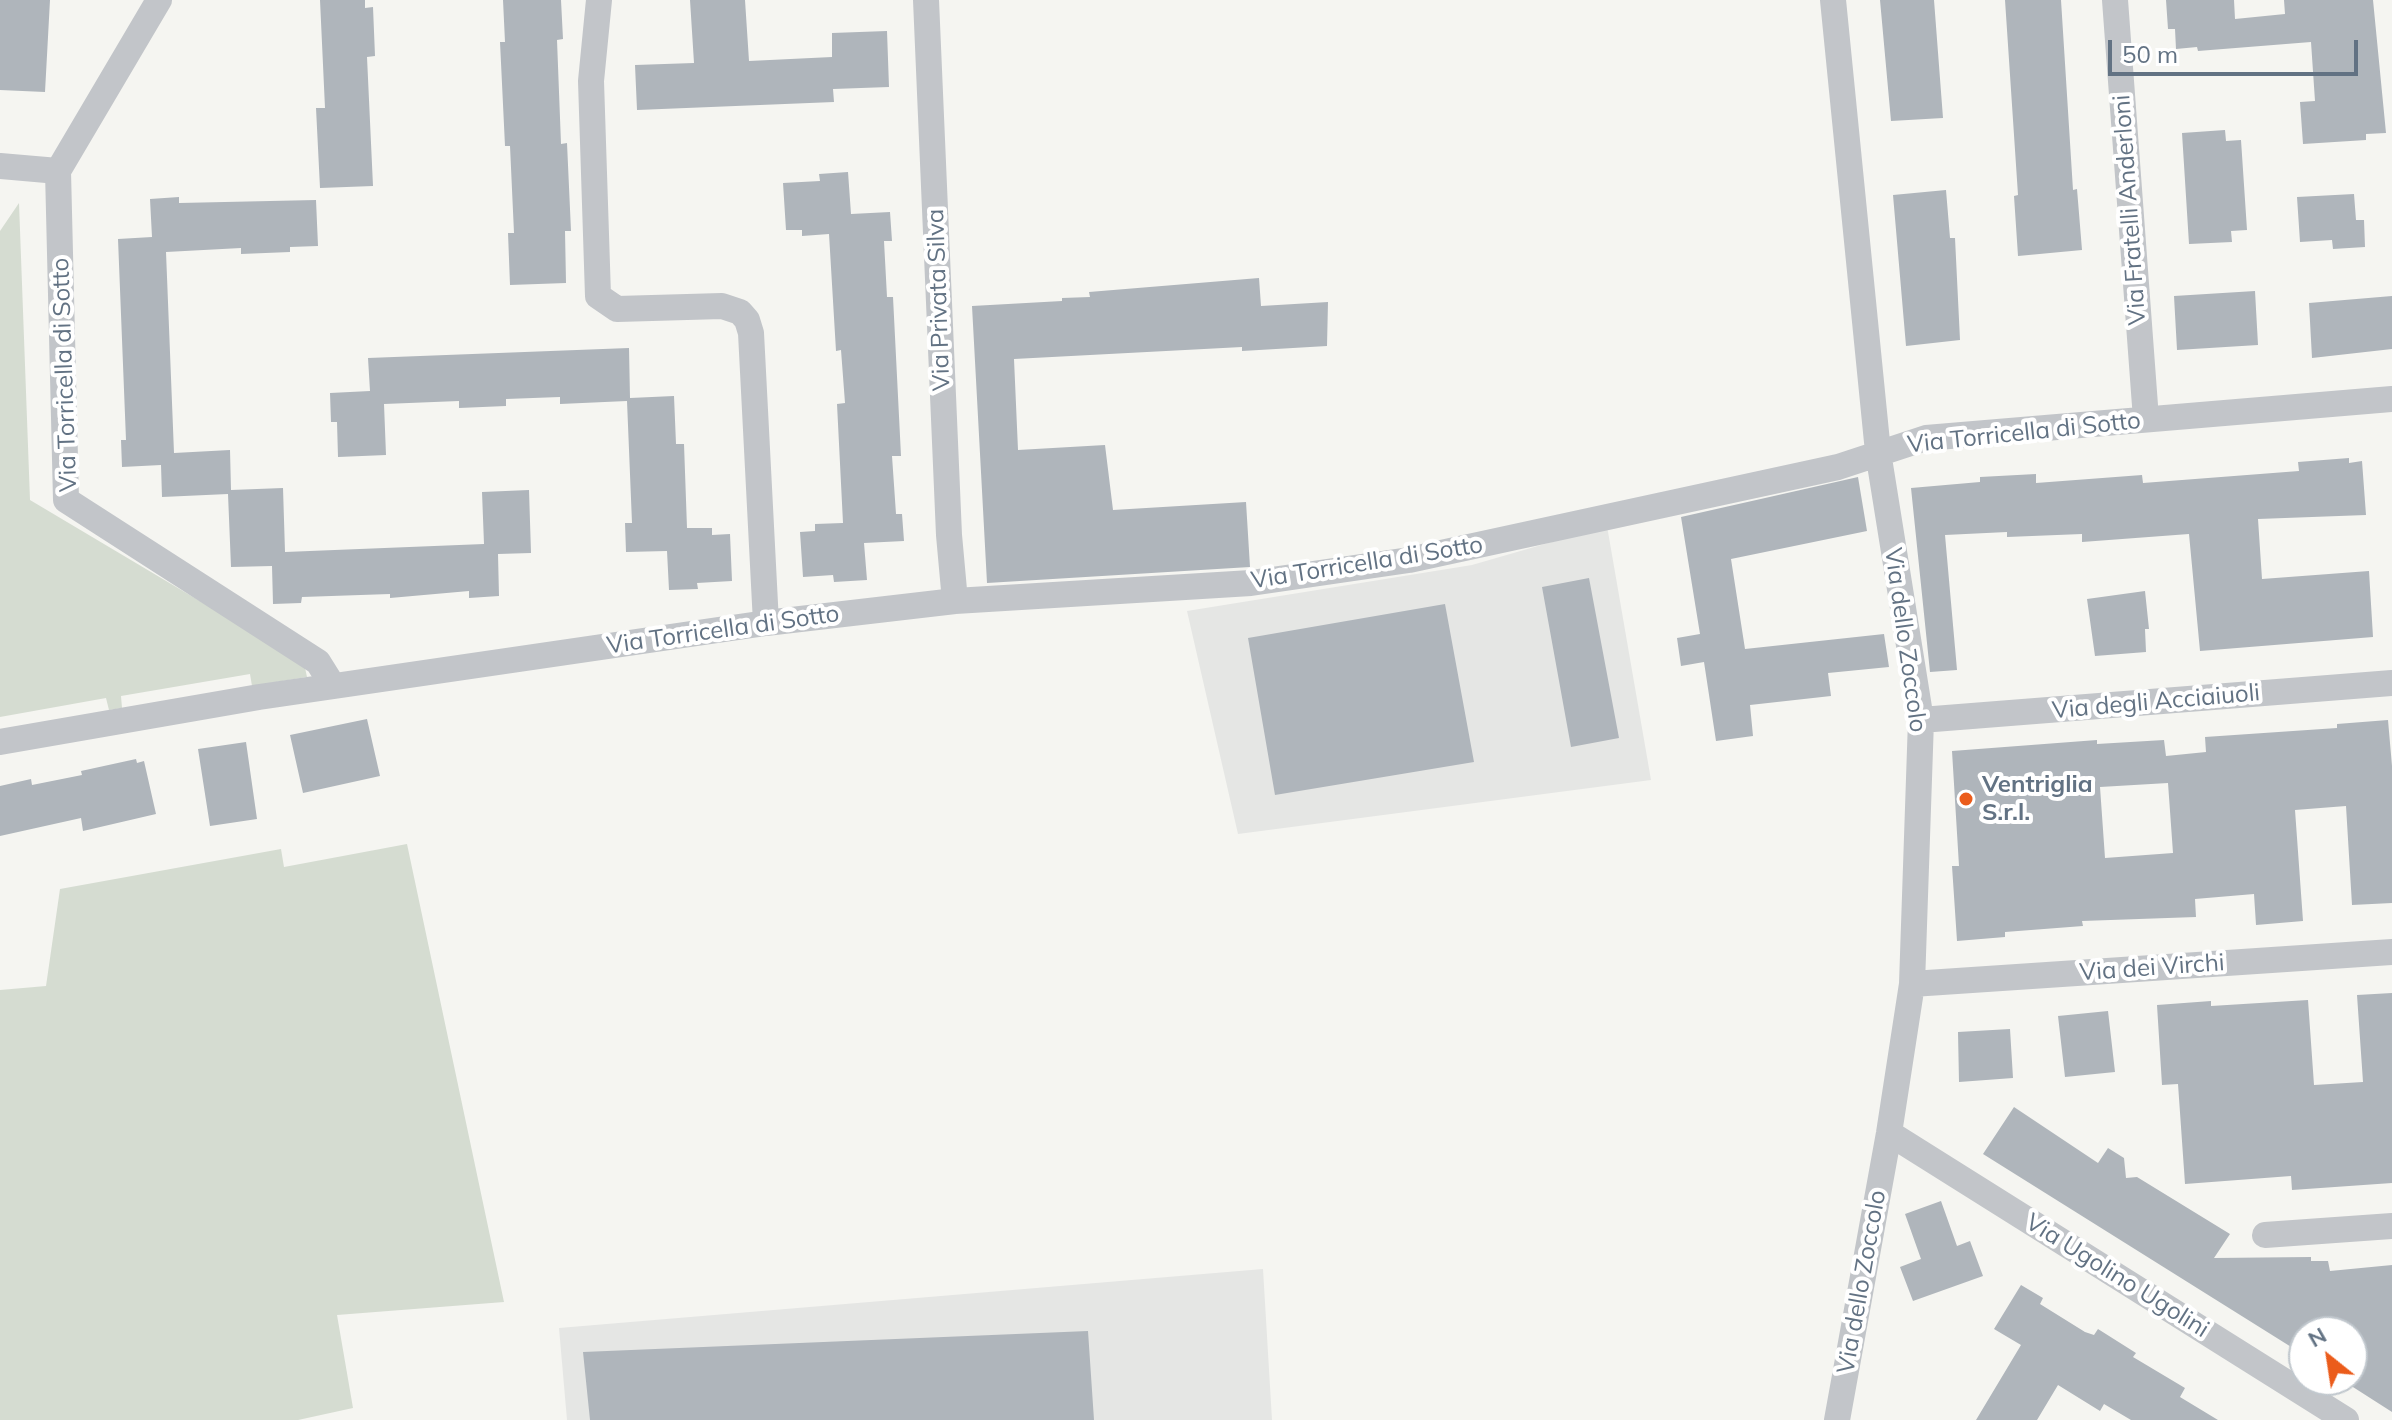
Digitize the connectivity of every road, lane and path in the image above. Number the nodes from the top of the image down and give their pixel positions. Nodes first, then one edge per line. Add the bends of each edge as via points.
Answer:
1 (159, 0) edge
2 (599, 0) edge
3 (926, 0) edge
4 (1833, 0) edge
5 (2115, 0) edge
6 (0, 166) edge
7 (58, 171) junction
8 (2392, 399) edge
9 (2146, 419) junction
10 (1878, 452) junction
11 (955, 601) junction
12 (766, 623) junction
13 (2392, 683) edge
14 (333, 686) junction
15 (1921, 720) junction
16 (0, 742) edge
17 (2392, 952) edge
18 (1912, 984) junction
19 (1889, 1133) junction
20 (2392, 1226) edge
21 (2265, 1235) dead end
22 (1837, 1420) edge
23 (2346, 1420) edge

1 - 7 street
2 - 12 street via 591,81 598,296 617,309 722,306 747,320
3 - 11 street, Via Privata Silva
4 - 10 street, Via dello Zoccolo
5 - 9 street, Via Fratelli Anderloni
6 - 7 street
7 - 14 street, Via Torricella di Sotto via 66,500 318,662
8 - 9 street, Via Torricella di Sotto
9 - 10 street, Via Torricella di Sotto via 1926,438
10 - 11 street, Via Torricella di Sotto via 1838,467 1409,560 1251,583
10 - 15 street, Via dello Zoccolo
11 - 12 street, Via Torricella di Sotto
12 - 14 street, Via Torricella di Sotto
13 - 15 street, Via degli Acciaiuoli
14 - 16 street, Via Torricella di Sotto
15 - 18 street, Via dello Zoccolo
17 - 18 street, Via dei Virchi
18 - 19 street, Via dello Zoccolo
19 - 22 street, Via dello Zoccolo
19 - 23 street, Via Ugolino Ugolini
20 - 21 street

